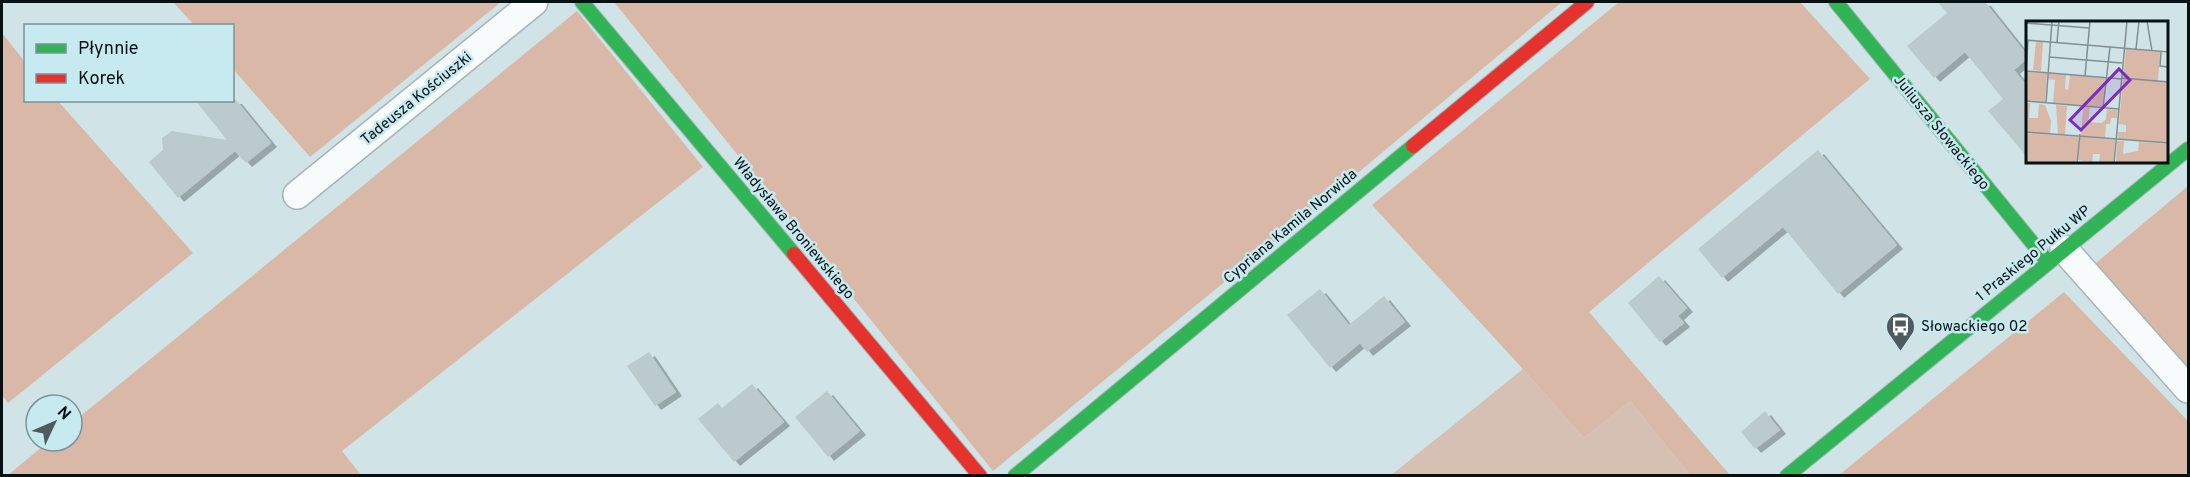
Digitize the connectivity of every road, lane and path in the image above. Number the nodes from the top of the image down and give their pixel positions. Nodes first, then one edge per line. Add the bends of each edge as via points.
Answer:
1 (534, 2) edge
2 (582, 2) edge
3 (1587, 2) edge
4 (1836, 2) edge
5 (2188, 149) edge
6 (297, 195) dead end
7 (2056, 256) junction
8 (2188, 389) edge
9 (980, 476) edge
10 (1015, 476) edge
11 (1787, 476) edge

1 - 6 street, Tadeusza Kościuszki
2 - 9 street, Władysława Broniewskiego
3 - 10 street, Cypriana Kamila Norwida
4 - 7 street, Juliusza Słowackiego
5 - 7 street, 1 Praskiego Pułku WP
7 - 8 street, Juliusza Słowackiego
7 - 11 street, 1 Praskiego Pułku WP

